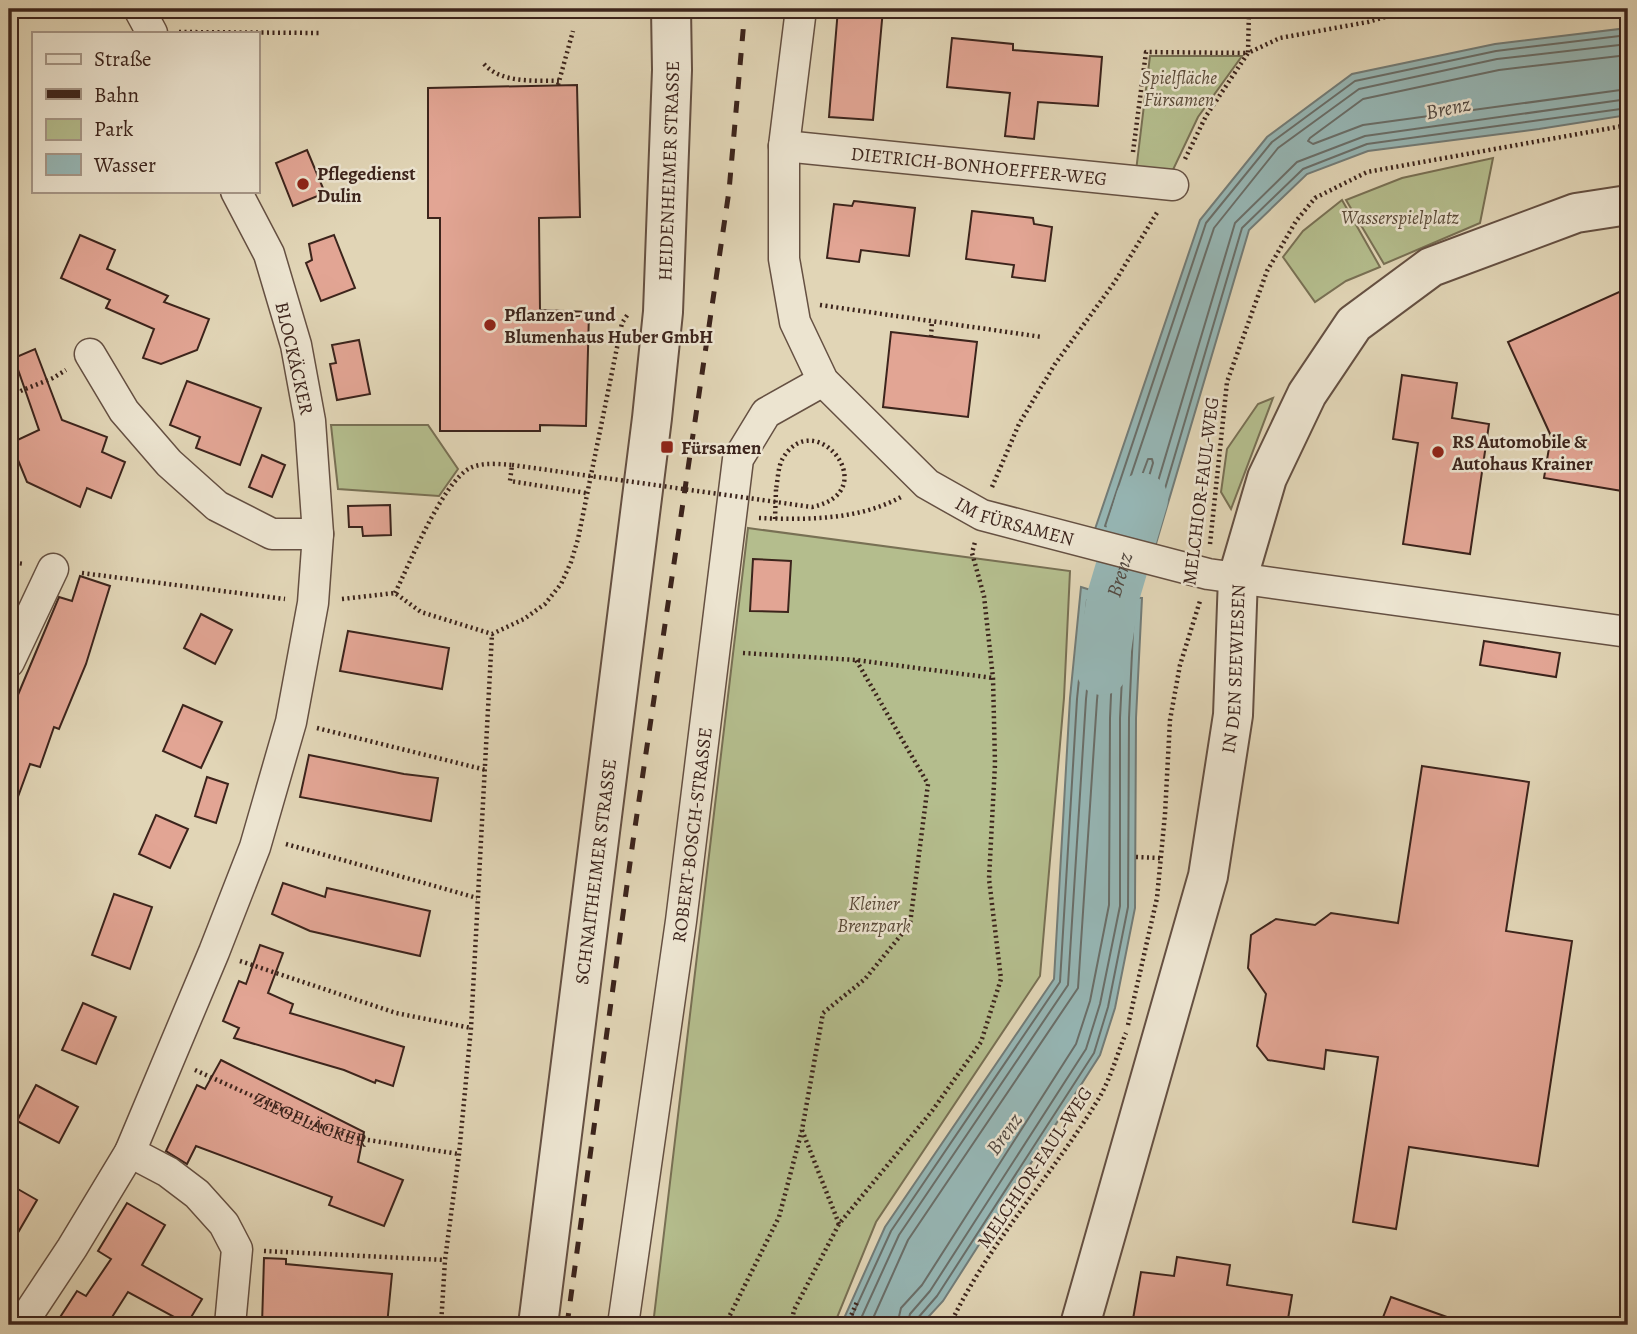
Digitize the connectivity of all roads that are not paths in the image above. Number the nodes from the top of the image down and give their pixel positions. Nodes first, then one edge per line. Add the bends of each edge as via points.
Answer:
1 (139, 9) edge
2 (671, 9) edge
3 (801, 9) edge
4 (151, 32) edge
5 (784, 146) junction
6 (1173, 185) road end
7 (237, 192) edge
8 (1628, 205) edge
9 (90, 354) dead end
10 (822, 382) junction
11 (652, 418) joint
12 (318, 534) junction
13 (53, 569) road end
14 (1209, 572) junction
15 (1628, 632) edge
16 (9, 662) edge
17 (130, 1152) junction
18 (21, 1325) edge
19 (230, 1325) edge
20 (538, 1325) edge
21 (623, 1325) edge
22 (1080, 1325) edge

1 - 4 street
2 - 11 street, HEIDENHEIMER STRASSE via 663,312
3 - 5 street, IM FÜRSAMEN
5 - 6 street, DIETRICH-BONHOEFFER-WEG
5 - 10 street, IM FÜRSAMEN via 784,260 795,322
7 - 12 street, BLOCKÄCKER via 269,254 296,345 310,421
8 - 14 street, IN DEN SEEWIESEN via 1576,213 1431,267 1354,324 1307,394 1267,478
9 - 12 street via 124,411 169,463 216,506 272,534
10 - 14 street, IM FÜRSAMEN via 927,484 982,515
10 - 21 street, ROBERT-BOSCH-STRASSE via 766,413 738,459 681,921
11 - 20 street, SCHNAITHEIMER STRASSE
12 - 17 street, BLOCKÄCKER via 313,603 291,722 258,836
13 - 16 street
14 - 15 street, IM FÜRSAMEN
14 - 22 street, IN DEN SEEWIESEN via 1233,715 1208,876
17 - 18 street
17 - 19 street via 197,1194 224,1224 237,1249

